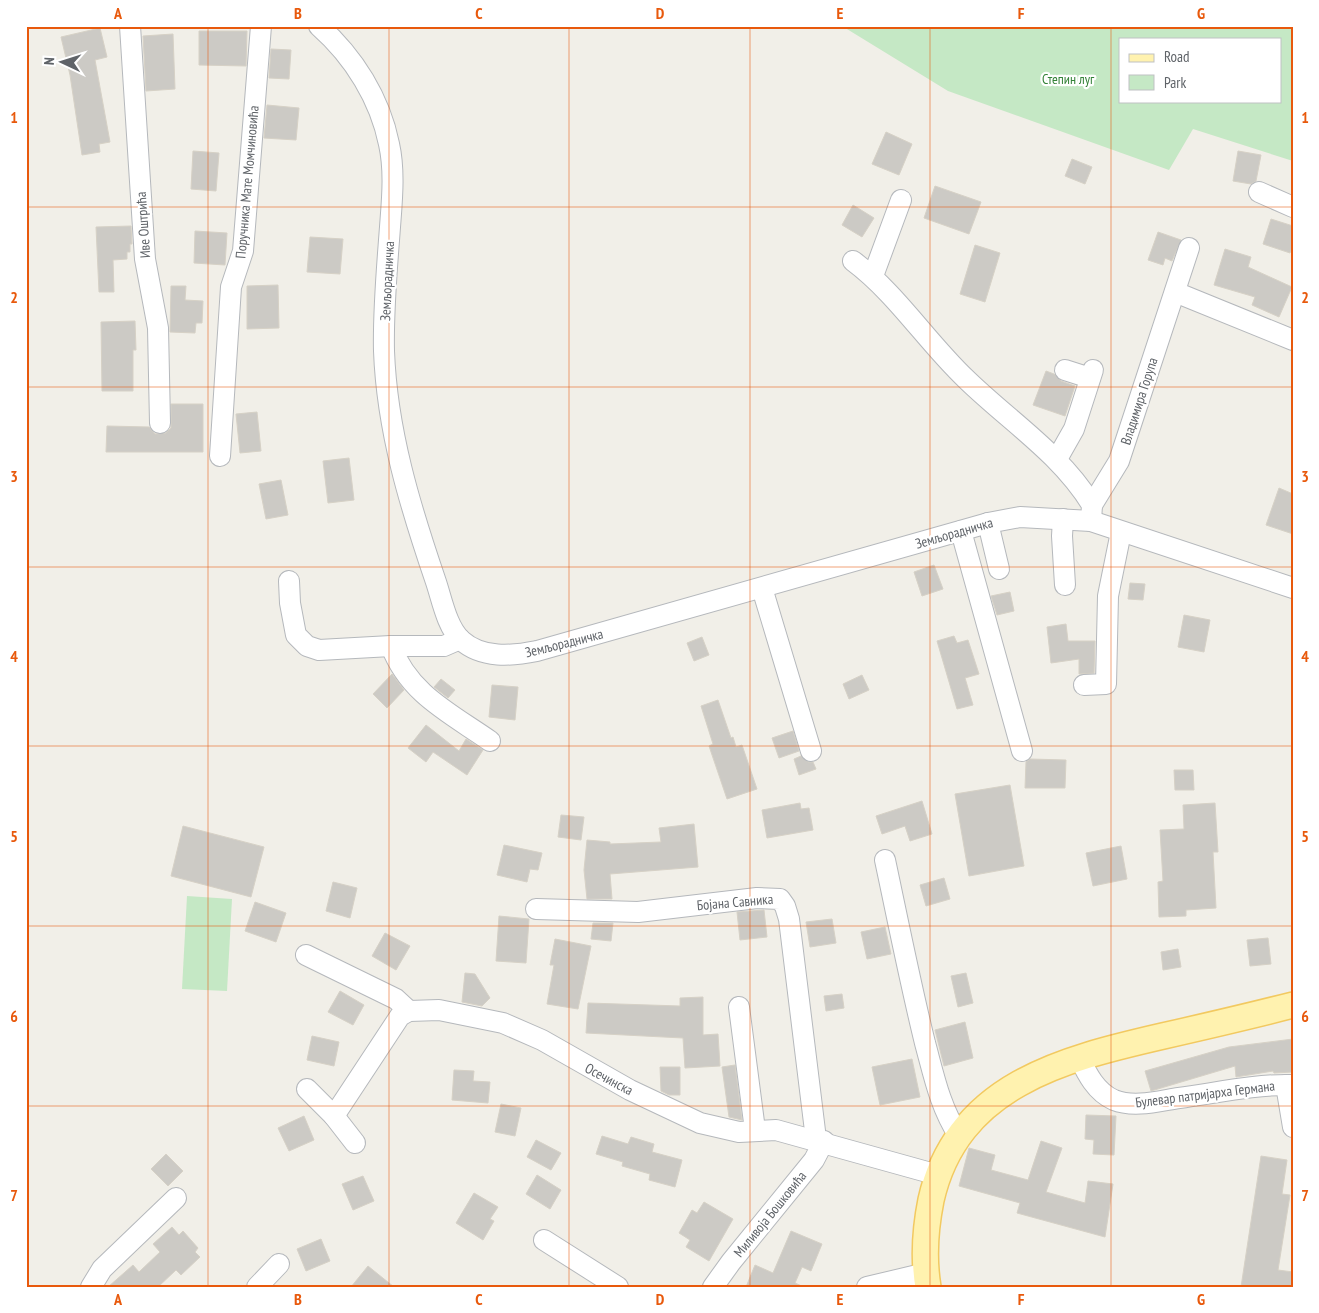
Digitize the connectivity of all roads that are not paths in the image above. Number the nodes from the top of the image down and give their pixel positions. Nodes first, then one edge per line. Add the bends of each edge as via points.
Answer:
1 (130, 26) edge
2 (261, 26) edge
3 (319, 26) edge
4 (1259, 192) dead end
5 (901, 200) dead end
6 (1293, 207) edge
7 (1188, 248) dead end
8 (852, 261) dead end
9 (873, 276) junction
10 (1175, 292) junction
11 (1293, 340) edge
12 (1065, 370) dead end
13 (160, 423) dead end
14 (220, 456) dead end
15 (1057, 459) junction
16 (1091, 513) junction
17 (1063, 519) junction
18 (988, 523) junction
19 (961, 531) junction
20 (1121, 532) junction
21 (999, 569) dead end
22 (289, 581) dead end
23 (1065, 585) dead end
24 (762, 588) junction
25 (1293, 588) edge
26 (460, 639) junction
27 (391, 646) junction
28 (1084, 685) dead end
29 (490, 741) dead end
30 (811, 751) dead end
31 (1022, 751) dead end
32 (885, 860) dead end
33 (536, 909) dead end
34 (306, 955) dead end
35 (1293, 1005) edge
36 (739, 1007) dead end
37 (409, 1010) junction
38 (1078, 1057) junction
39 (1289, 1085) edge
40 (307, 1089) dead end
41 (334, 1116) junction
42 (1293, 1127) edge
43 (755, 1130) junction
44 (959, 1136) junction
45 (820, 1140) junction
46 (355, 1143) dead end
47 (938, 1174) junction
48 (176, 1198) dead end
49 (544, 1240) dead end
50 (279, 1264) dead end
51 (927, 1280) edge
52 (91, 1287) edge
53 (257, 1287) edge
54 (618, 1287) edge
55 (713, 1287) edge
56 (867, 1287) edge

1 - 13 street, Иве Оштрића via 145,259 158,328
2 - 14 street, Поручника Мате Момчиновића via 243,251 232,280 229,309
3 - 26 street, Земљорадничка via 358,71 375,101 390,144 392,187 384,351 390,414 416,523 442,600
4 - 6 street
5 - 9 street
7 - 10 street, Владимира Горупа
8 - 9 street
9 - 15 street via 967,380
10 - 11 street
10 - 16 street, Владимира Горупа via 1119,461
12 - 15 street via 1091,374 1074,430
15 - 16 street
16 - 17 street, Земљорадничка
16 - 20 street, Земљорадничка
17 - 18 street, Земљорадничка via 1020,517
17 - 23 street
18 - 19 street, Земљорадничка
18 - 21 street
19 - 24 street, Земљорадничка
19 - 31 street
20 - 25 street, Земљорадничка
20 - 28 street via 1108,596 1106,684
22 - 27 street via 294,629 307,646 319,650
24 - 26 street, Земљорадничка via 516,655 482,652
24 - 30 street
26 - 27 street via 444,646
27 - 29 street via 397,662 416,688
32 - 44 street via 940,1101
33 - 45 street, Бојана Савника via 638,912 757,898 780,899 789,919
34 - 37 street via 396,999
35 - 38 main road
36 - 43 street
37 - 41 street via 394,1022
37 - 43 street, Осечинска via 439,1010 503,1023 542,1040 687,1118 729,1131
38 - 39 street, Булевар патријарха Германа via 1097,1087 1124,1103
38 - 44 main road via 1003,1092 976,1115
39 - 42 street
40 - 41 street
41 - 46 street
43 - 45 street, Осечинска via 776,1130
44 - 47 main road
45 - 47 street, Осечинска
45 - 55 street, Миливоја Бошковића via 814,1160
47 - 51 main road via 927,1221
48 - 52 street via 102,1269
49 - 54 street
50 - 53 street
51 - 56 street

